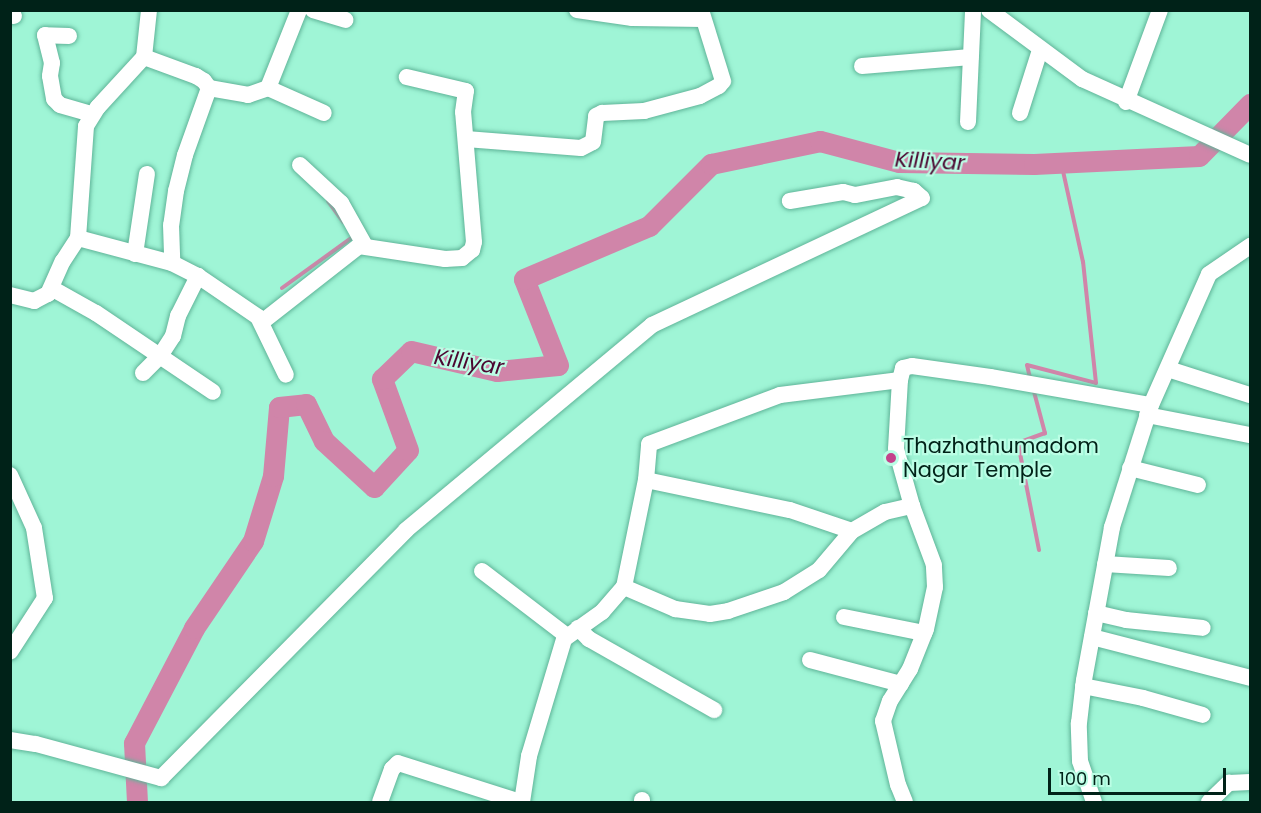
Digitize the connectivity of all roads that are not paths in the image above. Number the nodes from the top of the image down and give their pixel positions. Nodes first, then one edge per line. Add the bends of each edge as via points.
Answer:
1 (149, 10) edge
2 (299, 10) edge
3 (313, 10) edge
4 (577, 10) edge
5 (973, 10) edge
6 (989, 10) edge
7 (1160, 10) edge
8 (702, 15) edge
9 (345, 20) dead end
10 (69, 36) dead end
11 (1040, 50) junction
12 (144, 57) junction
13 (971, 57) junction
14 (862, 66) dead end
15 (407, 77) dead end
16 (209, 88) junction
17 (268, 88) junction
18 (1126, 102) junction
19 (95, 110) junction
20 (324, 113) dead end
21 (1020, 113) dead end
22 (968, 122) dead end
23 (466, 140) junction
24 (1251, 155) edge
25 (300, 165) dead end
26 (147, 174) dead end
27 (790, 201) dead end
28 (78, 238) junction
29 (365, 246) junction
30 (1251, 246) edge
31 (135, 254) junction
32 (172, 263) junction
33 (198, 276) junction
34 (53, 289) junction
35 (10, 294) edge
36 (262, 322) junction
37 (160, 356) junction
38 (1168, 369) junction
39 (143, 373) dead end
40 (286, 375) dead end
41 (900, 380) junction
42 (213, 392) dead end
43 (1251, 395) edge
44 (1149, 410) junction
45 (1251, 435) edge
46 (1130, 468) junction
47 (10, 475) edge
48 (646, 480) junction
49 (1198, 485) dead end
50 (912, 506) junction
51 (852, 531) junction
52 (1105, 564) junction
53 (1169, 568) dead end
54 (482, 571) dead end
55 (624, 587) junction
56 (1096, 613) junction
57 (844, 617) dead end
58 (1203, 628) dead end
59 (573, 632) junction
60 (924, 633) junction
61 (1092, 637) junction
62 (10, 652) edge
63 (810, 660) dead end
64 (1251, 678) edge
65 (901, 684) junction
66 (1083, 686) junction
67 (714, 710) dead end
68 (1203, 715) dead end
69 (10, 740) edge
70 (1251, 782) edge
71 (380, 802) edge
72 (521, 802) edge
73 (905, 802) edge
74 (1094, 802) edge
75 (1209, 802) edge

1 - 12 street
2 - 17 street
3 - 9 street
4 - 8 street via 632,18
5 - 13 street
6 - 11 street
7 - 18 street
8 - 23 street via 723,81 700,96 644,111 602,113 596,116 593,142 581,148
10 - 19 street via 45,35 52,63 54,99 60,105
11 - 18 street via 1082,80
11 - 21 street
12 - 16 street via 196,76
12 - 19 street
13 - 14 street
13 - 22 street
15 - 23 street via 466,91
16 - 17 street via 248,95
16 - 32 street via 176,191 171,225
17 - 20 street
18 - 24 street
19 - 28 street via 86,126
23 - 29 street via 474,242 469,253 462,258 445,259
25 - 29 street via 341,203
26 - 31 street
27 - 69 street via 897,187 914,191 922,198 651,325 406,530 161,778
28 - 31 street
28 - 34 street via 63,261
29 - 36 street via 355,248
30 - 38 street via 1209,274
31 - 32 street
32 - 33 street
33 - 36 street
33 - 37 street via 178,316 173,336
34 - 35 street via 34,301
34 - 37 street
36 - 40 street
37 - 39 street
37 - 42 street
38 - 43 street
38 - 44 street
41 - 44 street via 903,368 912,366
41 - 48 street via 780,394 649,444
41 - 50 street via 896,448
44 - 45 street
44 - 46 street
46 - 49 street
46 - 52 street
47 - 62 street via 34,528 45,598
48 - 51 street via 790,510
48 - 55 street
50 - 51 street via 885,512
50 - 60 street via 934,565 935,587
51 - 55 street via 810,576 784,592 728,611 710,614 675,609
52 - 53 street
52 - 56 street
54 - 59 street
55 - 59 street via 602,612
56 - 58 street
56 - 61 street
57 - 60 street
59 - 67 street
59 - 72 street via 560,651 529,756
60 - 65 street
61 - 64 street
61 - 66 street
63 - 65 street
65 - 73 street via 883,722
66 - 68 street
66 - 74 street via 1080,761
70 - 75 street via 1229,783
71 - 72 street via 398,763

